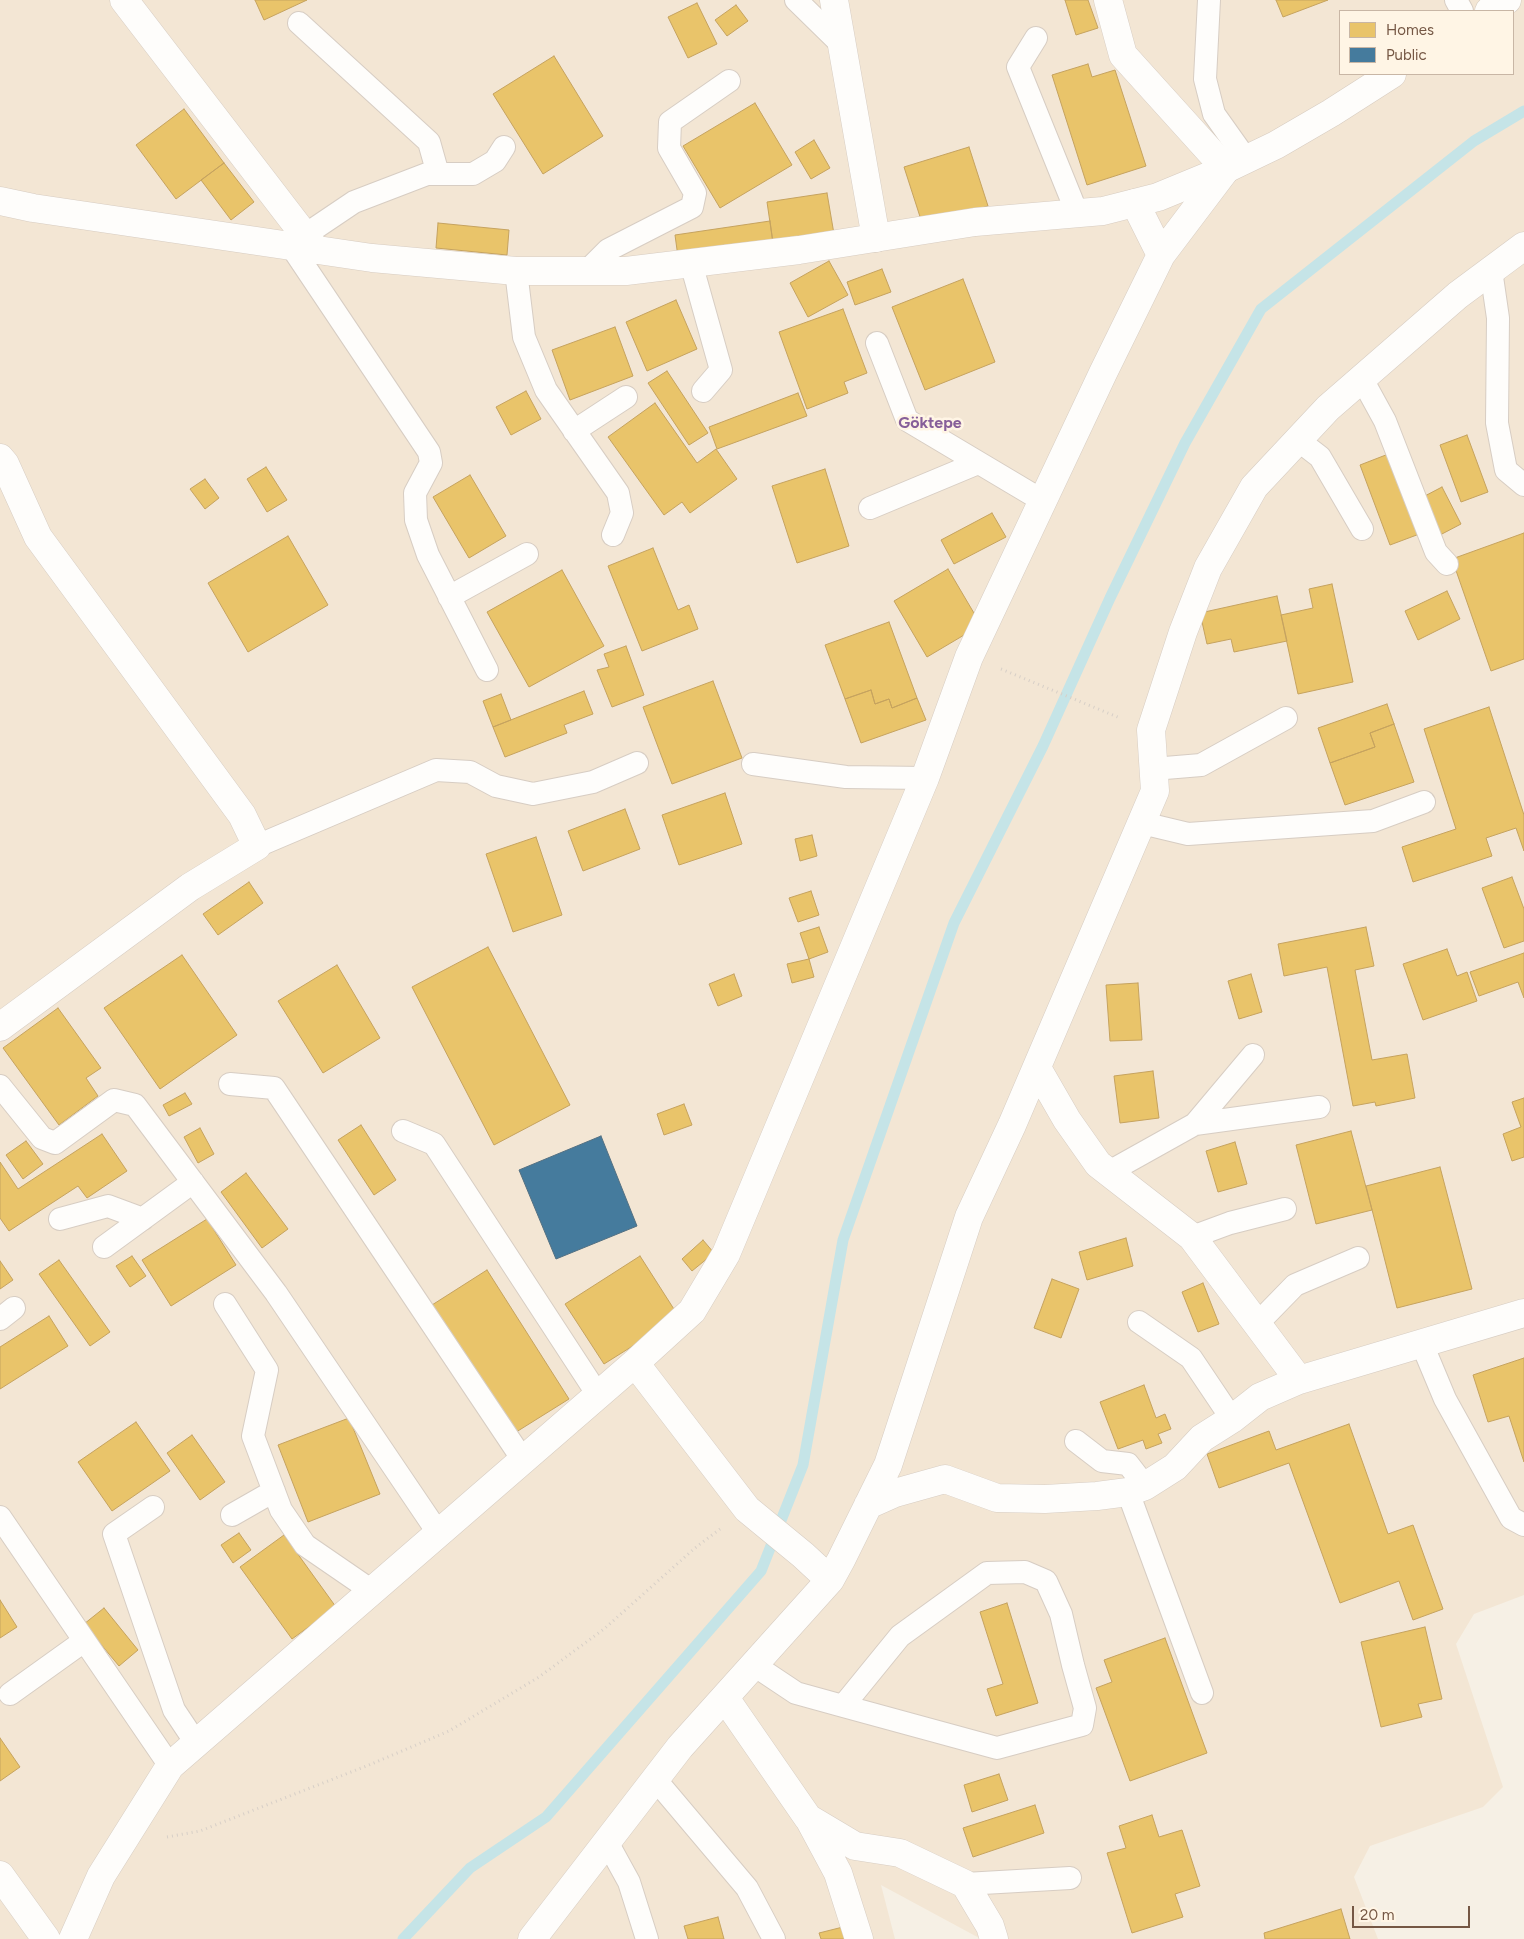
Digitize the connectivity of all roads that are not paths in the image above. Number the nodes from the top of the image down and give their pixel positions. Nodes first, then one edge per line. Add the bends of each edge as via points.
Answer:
1 (124, 0) edge
2 (796, 0) edge
3 (834, 0) edge
4 (1108, 0) edge
5 (1209, 0) edge
6 (1507, 0) edge
7 (1491, 10) edge
8 (299, 24) dead end
9 (1036, 38) dead end
10 (842, 45) junction
11 (1390, 75) edge
12 (729, 81) dead end
13 (504, 146) dead end
14 (1236, 164) junction
15 (438, 174) junction
16 (0, 201) edge
17 (1135, 203) junction
18 (1078, 213) junction
19 (876, 238) junction
20 (304, 244) junction
21 (1524, 246) edge
22 (1161, 255) junction
23 (691, 264) junction
24 (1491, 270) junction
25 (516, 271) junction
26 (587, 271) junction
27 (878, 343) dead end
28 (1362, 379) junction
29 (703, 391) dead end
30 (626, 397) dead end
31 (574, 431) junction
32 (1298, 440) junction
33 (0, 458) edge
34 (978, 462) junction
35 (1524, 485) edge
36 (1043, 502) junction
37 (870, 508) dead end
38 (1362, 529) dead end
39 (613, 535) dead end
40 (527, 554) dead end
41 (1447, 564) dead end
42 (448, 597) junction
43 (487, 670) dead end
44 (1286, 718) dead end
45 (637, 763) dead end
46 (753, 764) dead end
47 (1153, 769) junction
48 (925, 778) junction
49 (1424, 802) dead end
50 (1142, 823) junction
51 (257, 846) junction
52 (0, 1027) edge
53 (1252, 1055) dead end
54 (1037, 1068) junction
55 (230, 1084) dead end
56 (0, 1086) edge
57 (1318, 1107) dead end
58 (1195, 1124) junction
59 (403, 1131) dead end
60 (1109, 1172) junction
61 (193, 1182) junction
62 (1285, 1209) dead end
63 (60, 1219) dead end
64 (143, 1219) junction
65 (1192, 1237) junction
66 (104, 1247) dead end
67 (1358, 1258) dead end
68 (225, 1304) dead end
69 (1524, 1313) edge
70 (1139, 1322) dead end
71 (1257, 1324) junction
72 (1422, 1344) junction
73 (635, 1362) junction
74 (1299, 1380) junction
75 (598, 1394) junction
76 (1232, 1419) junction
77 (1076, 1441) dead end
78 (522, 1460) junction
79 (1136, 1489) junction
80 (274, 1491) junction
81 (868, 1505) junction
82 (153, 1506) dead end
83 (232, 1515) dead end
84 (0, 1516) edge
85 (1524, 1525) edge
86 (439, 1534) junction
87 (830, 1580) junction
88 (372, 1591) junction
89 (84, 1641) junction
90 (754, 1665) junction
91 (1202, 1693) dead end
92 (10, 1694) dead end
93 (724, 1698) junction
94 (843, 1706) junction
95 (196, 1743) junction
96 (170, 1766) junction
97 (655, 1779) junction
98 (808, 1818) junction
99 (606, 1842) junction
100 (0, 1875) edge
101 (1070, 1878) dead end
102 (965, 1884) junction
103 (46, 1939) edge
104 (73, 1939) edge
105 (532, 1939) edge
106 (646, 1939) edge
107 (774, 1939) edge
108 (859, 1939) edge
109 (994, 1939) edge

1 - 20 street
2 - 10 lane
3 - 10 street
4 - 14 street via 1123,55
5 - 14 lane via 1205,79 1214,114
6 - 7 street
8 - 15 lane via 429,142
9 - 18 lane via 1018,67
10 - 19 street
11 - 14 street via 1332,113
12 - 26 lane via 670,122 669,148 696,193 692,208 608,250
13 - 15 lane via 495,161 473,174
14 - 17 street via 1158,197
14 - 22 street
15 - 20 lane via 427,174 354,202
16 - 20 street
17 - 18 street
17 - 22 street
18 - 19 street via 975,222
19 - 23 street
20 - 25 street via 372,258
20 - 42 lane via 429,452 431,464 416,493 416,520
21 - 24 street
22 - 36 street
23 - 26 street via 626,271
23 - 29 lane via 721,370
24 - 28 street
24 - 35 lane via 1498,318 1497,423 1506,470
25 - 26 street
25 - 31 lane via 524,337 546,390
27 - 34 lane via 907,420
28 - 32 street
28 - 41 lane via 1384,421 1436,552
30 - 31 lane
31 - 39 lane via 618,493 622,514
32 - 38 lane via 1320,457
32 - 47 street via 1254,487 1208,568 1151,730
33 - 51 street via 38,537 242,815
34 - 36 lane
34 - 37 lane
36 - 48 street via 969,657
40 - 42 lane
42 - 43 lane
44 - 47 lane via 1201,765
45 - 51 lane via 593,782 533,794 496,786 470,772 436,770
46 - 48 lane via 846,776
47 - 50 street via 1155,791
48 - 73 street via 726,1254 692,1311
49 - 50 lane via 1373,821 1188,834
50 - 54 street
51 - 52 street via 190,887
53 - 58 lane
54 - 60 street via 1067,1120 1098,1164
54 - 81 street via 969,1217 888,1464
55 - 78 lane via 274,1088
56 - 61 lane via 42,1138 55,1142 114,1100 135,1106
57 - 58 lane
58 - 60 lane
59 - 75 lane via 434,1144
60 - 65 street
61 - 64 lane
61 - 86 lane via 276,1293
62 - 65 lane
63 - 64 lane via 108,1206
64 - 66 lane
65 - 71 street
67 - 71 lane via 1295,1286
68 - 80 lane via 267,1370 253,1436
69 - 72 street
70 - 76 lane via 1190,1358
71 - 74 street
72 - 74 street
72 - 85 lane via 1445,1399 1511,1518
73 - 75 street
73 - 87 street via 747,1509
74 - 76 street via 1260,1397
75 - 78 street
76 - 79 street via 1202,1438 1175,1467
77 - 79 lane via 1102,1461 1128,1464
78 - 86 street
79 - 81 street via 1046,1499 997,1498 945,1479 895,1493
79 - 91 lane
80 - 83 lane
80 - 88 lane via 281,1510 305,1545
81 - 87 street
82 - 95 lane via 114,1534 174,1710
84 - 89 lane
86 - 88 street
87 - 90 street
88 - 95 street
89 - 92 lane
89 - 96 lane
90 - 93 street
90 - 94 lane via 796,1693
93 - 97 street
93 - 98 street
94 - 94 lane via 900,1636 986,1573 1025,1572 1046,1582 1061,1614 1085,1708 1082,1725 996,1748
95 - 96 street
96 - 104 street via 101,1876
97 - 99 street
97 - 107 lane via 747,1888
98 - 102 street via 854,1846 900,1853
98 - 108 street via 838,1873
99 - 105 street
99 - 106 lane via 629,1882
100 - 103 street
101 - 102 lane
102 - 109 street via 990,1926

